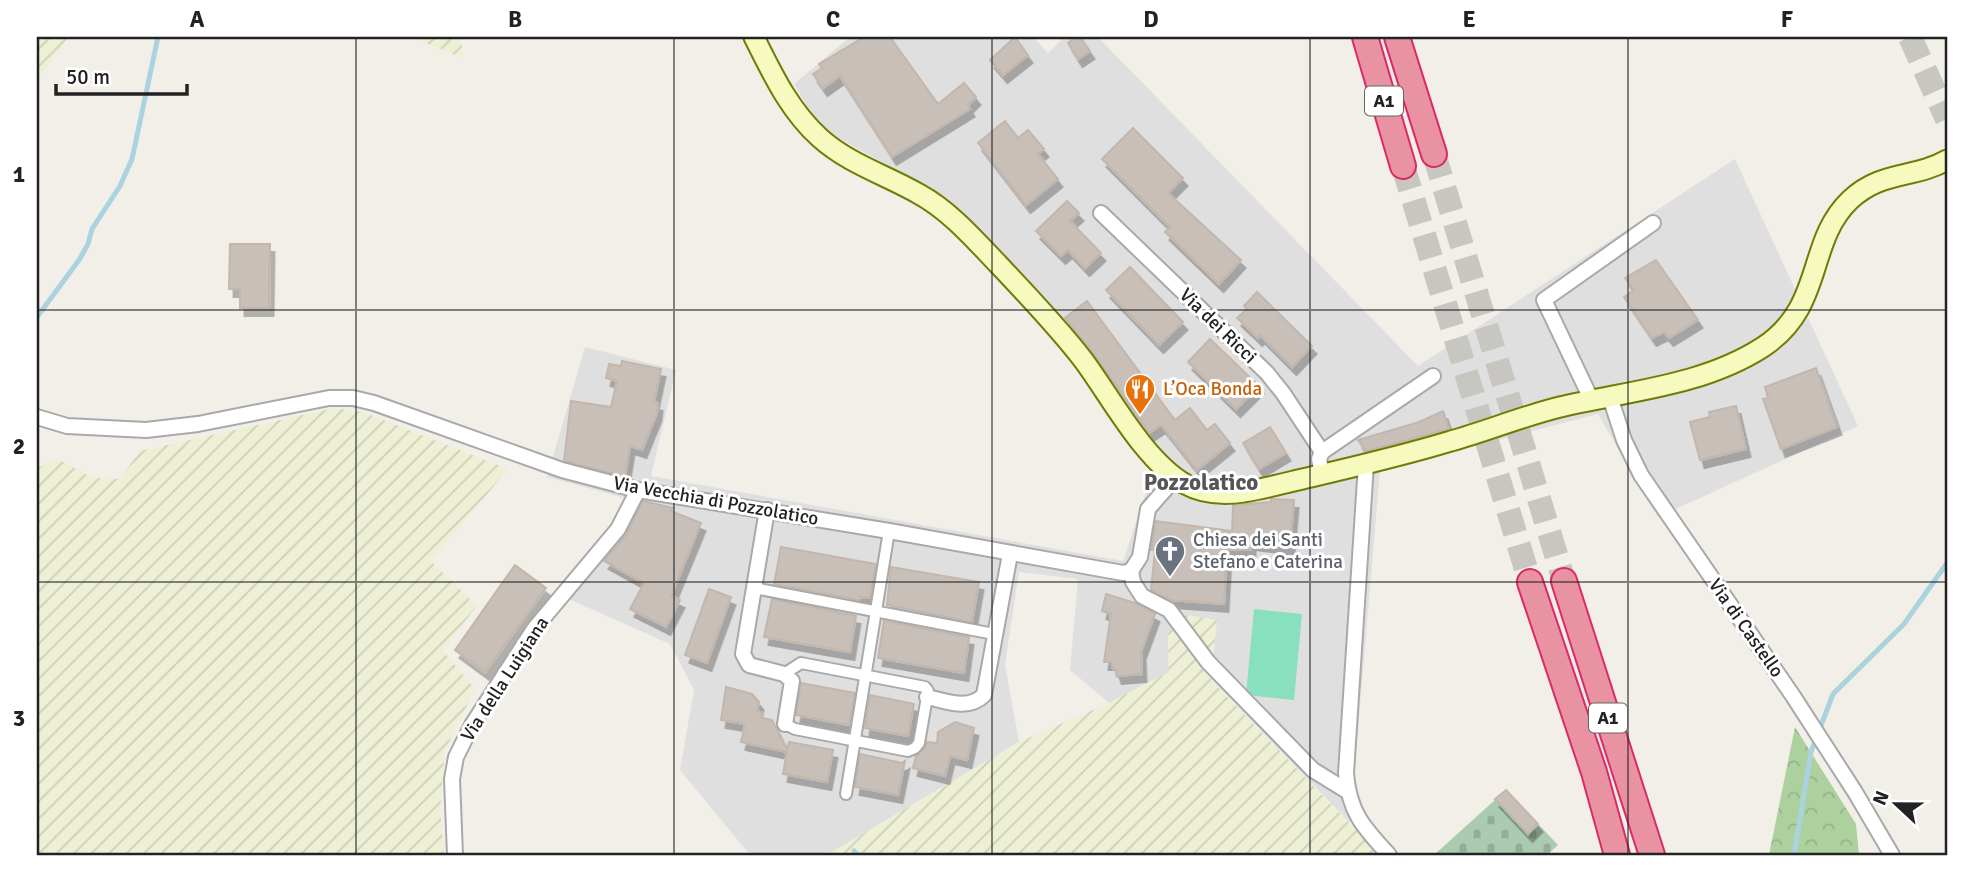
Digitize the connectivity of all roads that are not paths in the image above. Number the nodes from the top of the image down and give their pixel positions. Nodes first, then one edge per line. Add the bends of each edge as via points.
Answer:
1 (754, 37) edge
2 (1365, 37) edge
3 (1397, 37) edge
4 (1434, 154) tunnel mouth
5 (1947, 160) edge
6 (1403, 166) tunnel mouth
7 (1101, 213) dead end
8 (1653, 223) dead end
9 (1433, 376) dead end
10 (1601, 399) junction
11 (37, 417) edge
12 (1322, 452) junction
13 (1366, 464) junction
14 (1322, 474) junction
15 (1176, 477) junction
16 (638, 490) junction
17 (766, 510) junction
18 (889, 530) junction
19 (1010, 554) junction
20 (1131, 571) junction
21 (1564, 581) tunnel mouth
22 (1531, 582) tunnel mouth
23 (754, 588) junction
24 (876, 611) junction
25 (994, 634) junction
26 (784, 674) junction
27 (867, 675) junction
28 (927, 697) junction
29 (785, 724) joint
30 (855, 740) junction
31 (1347, 790) junction
32 (846, 794) dead end
33 (455, 855) edge
34 (1389, 855) edge
35 (1617, 855) edge
36 (1652, 855) edge
37 (1892, 855) edge

1 - 15 main road via 786,97 811,130 839,153 922,195 955,221 1059,330 1141,440
2 - 6 highway, A1
3 - 4 highway, A1
5 - 10 main road via 1871,184 1847,203 1831,225 1799,311 1764,346 1714,371
7 - 12 street, Via dei Ricci via 1267,373
8 - 10 street, Via di Castello via 1545,300
9 - 12 street
10 - 13 main road
10 - 37 street, Via di Castello via 1641,475 1793,696
11 - 16 street, Via Vecchia di Pozzolatico via 67,426 146,430 329,398 353,398 562,470
12 - 14 street
13 - 14 main road
13 - 31 street
14 - 15 main road via 1226,494 1210,493
15 - 20 street via 1148,509 1140,557
16 - 17 street, Via Vecchia di Pozzolatico
16 - 33 street, Via della Luigiana via 618,529 534,629 456,757 452,779
17 - 18 street, Via Vecchia di Pozzolatico
17 - 23 street
18 - 19 street, Via Vecchia di Pozzolatico
18 - 24 street
19 - 20 street, Via Vecchia di Pozzolatico
19 - 25 street
20 - 31 street via 1142,596 1169,610 1208,662 1312,770
21 - 36 highway, A1
22 - 35 highway, A1
23 - 24 street
23 - 26 street via 743,654 749,665
24 - 25 street
24 - 27 street
25 - 28 street via 984,695 977,702 965,705
26 - 27 street via 801,663
26 - 29 street via 792,681
27 - 28 street via 925,687
27 - 30 street
28 - 30 street via 915,748 908,751
29 - 30 street
30 - 32 street
31 - 34 street via 1360,824

